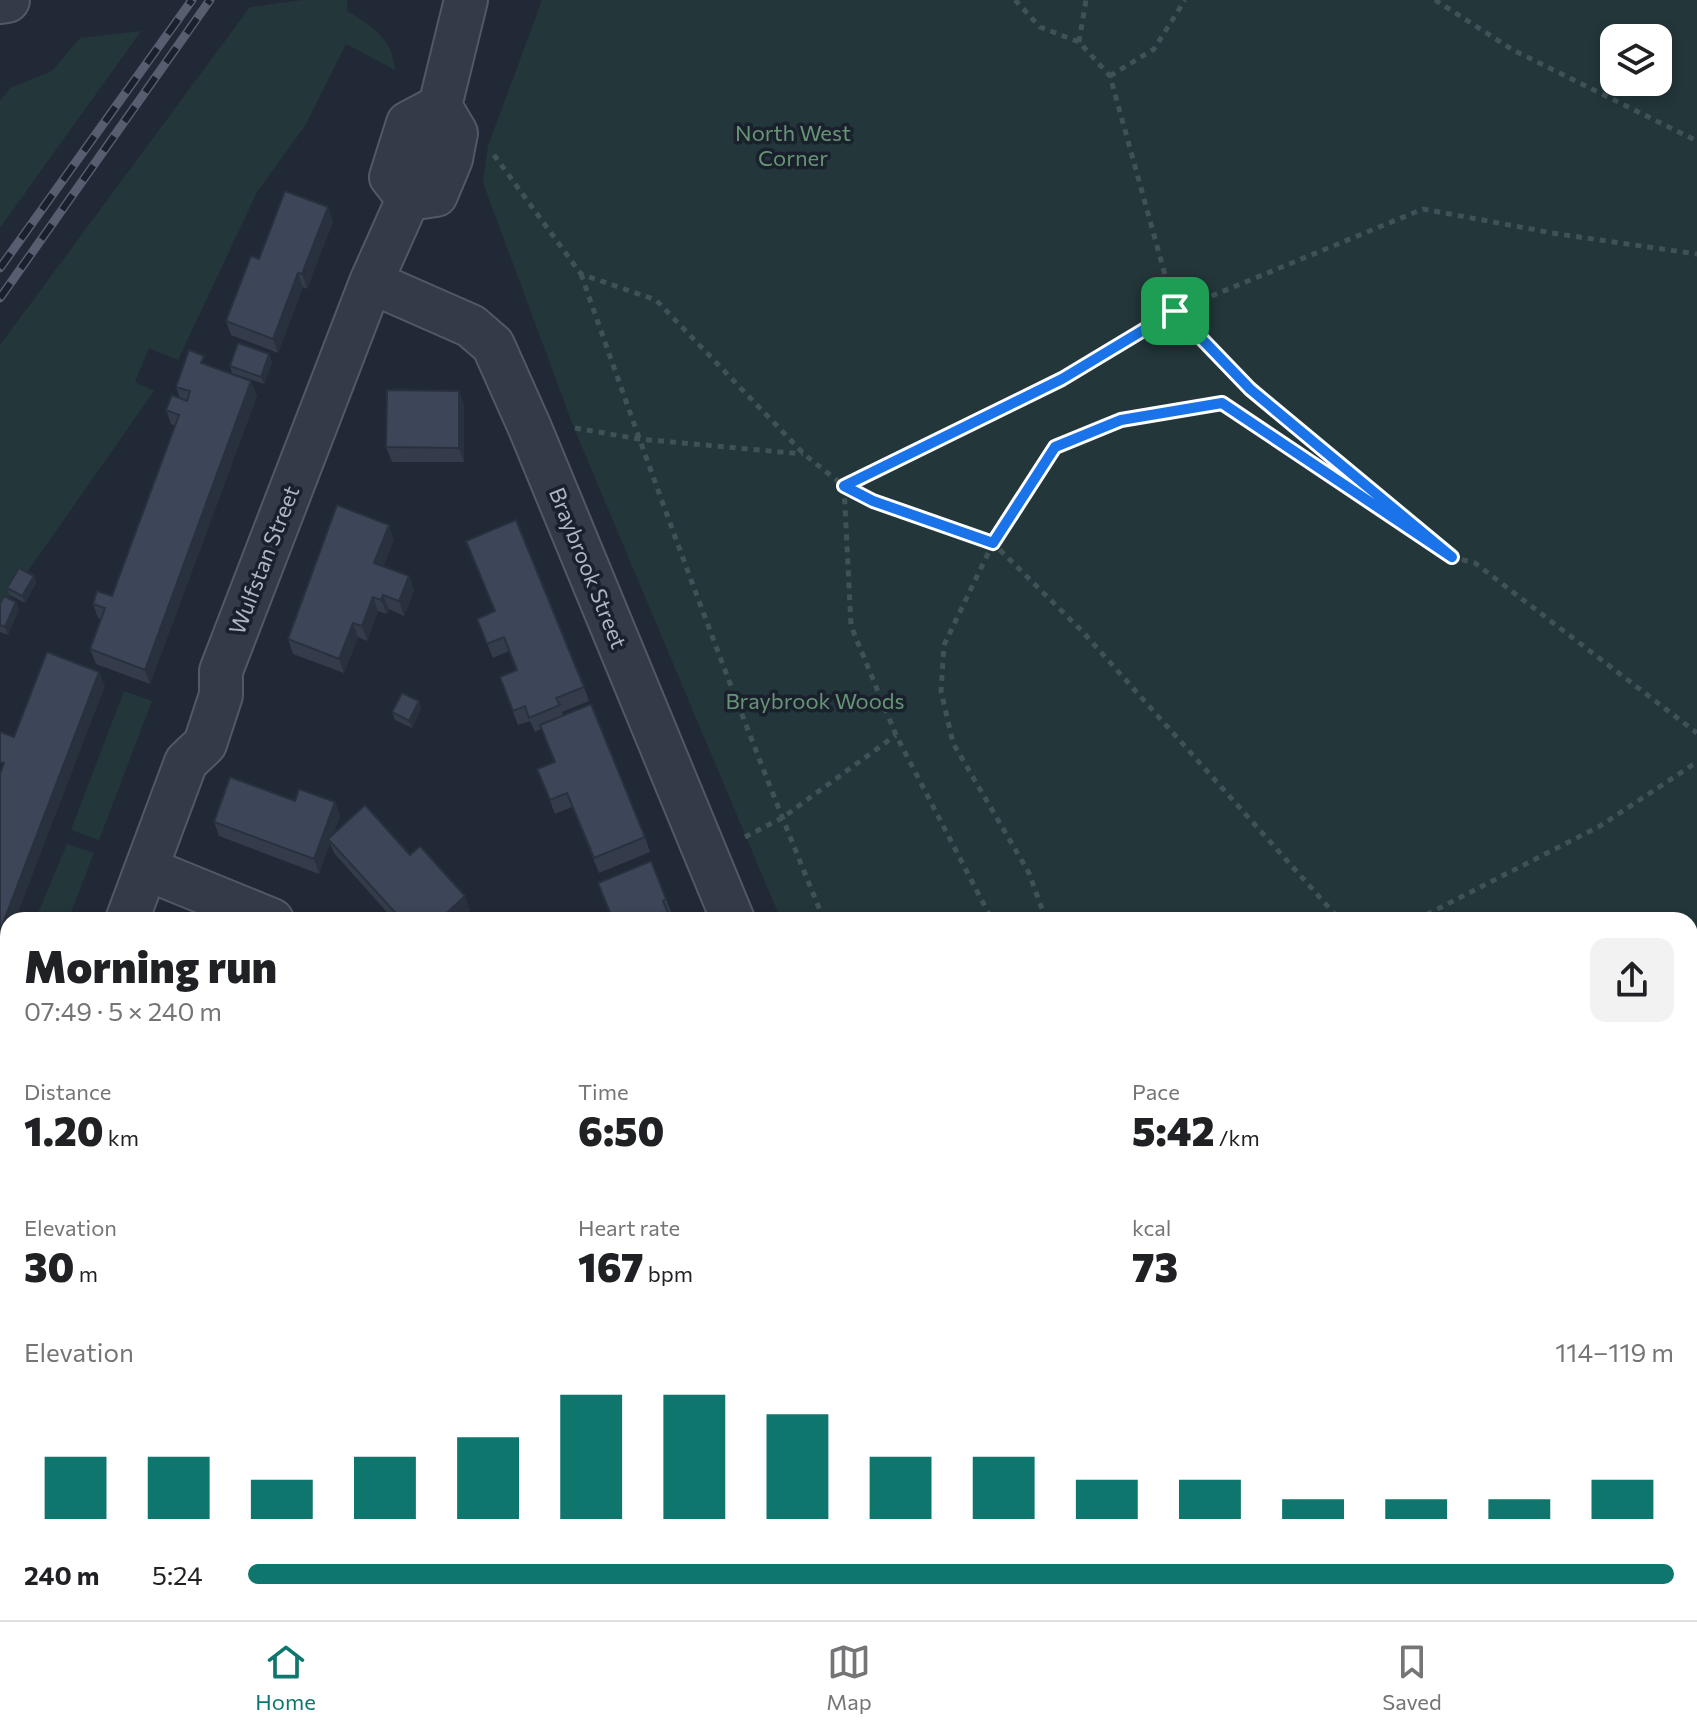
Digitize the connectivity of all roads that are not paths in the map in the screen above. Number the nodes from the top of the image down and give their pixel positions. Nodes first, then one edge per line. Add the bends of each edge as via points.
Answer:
1 (7, 0) edge
2 (466, 0) edge
3 (0, 1) edge
4 (371, 282) junction
5 (147, 869) junction
6 (130, 912) edge
7 (252, 912) edge
8 (730, 912) edge

1 - 3 street
2 - 4 street, Wulfstan Street via 440,106 408,123 391,177 408,199
4 - 5 street, Wulfstan Street via 221,671 221,695 205,744 186,762
4 - 8 street, Braybrook Street via 471,326 493,345
5 - 6 street, Wulfstan Street
5 - 7 street

